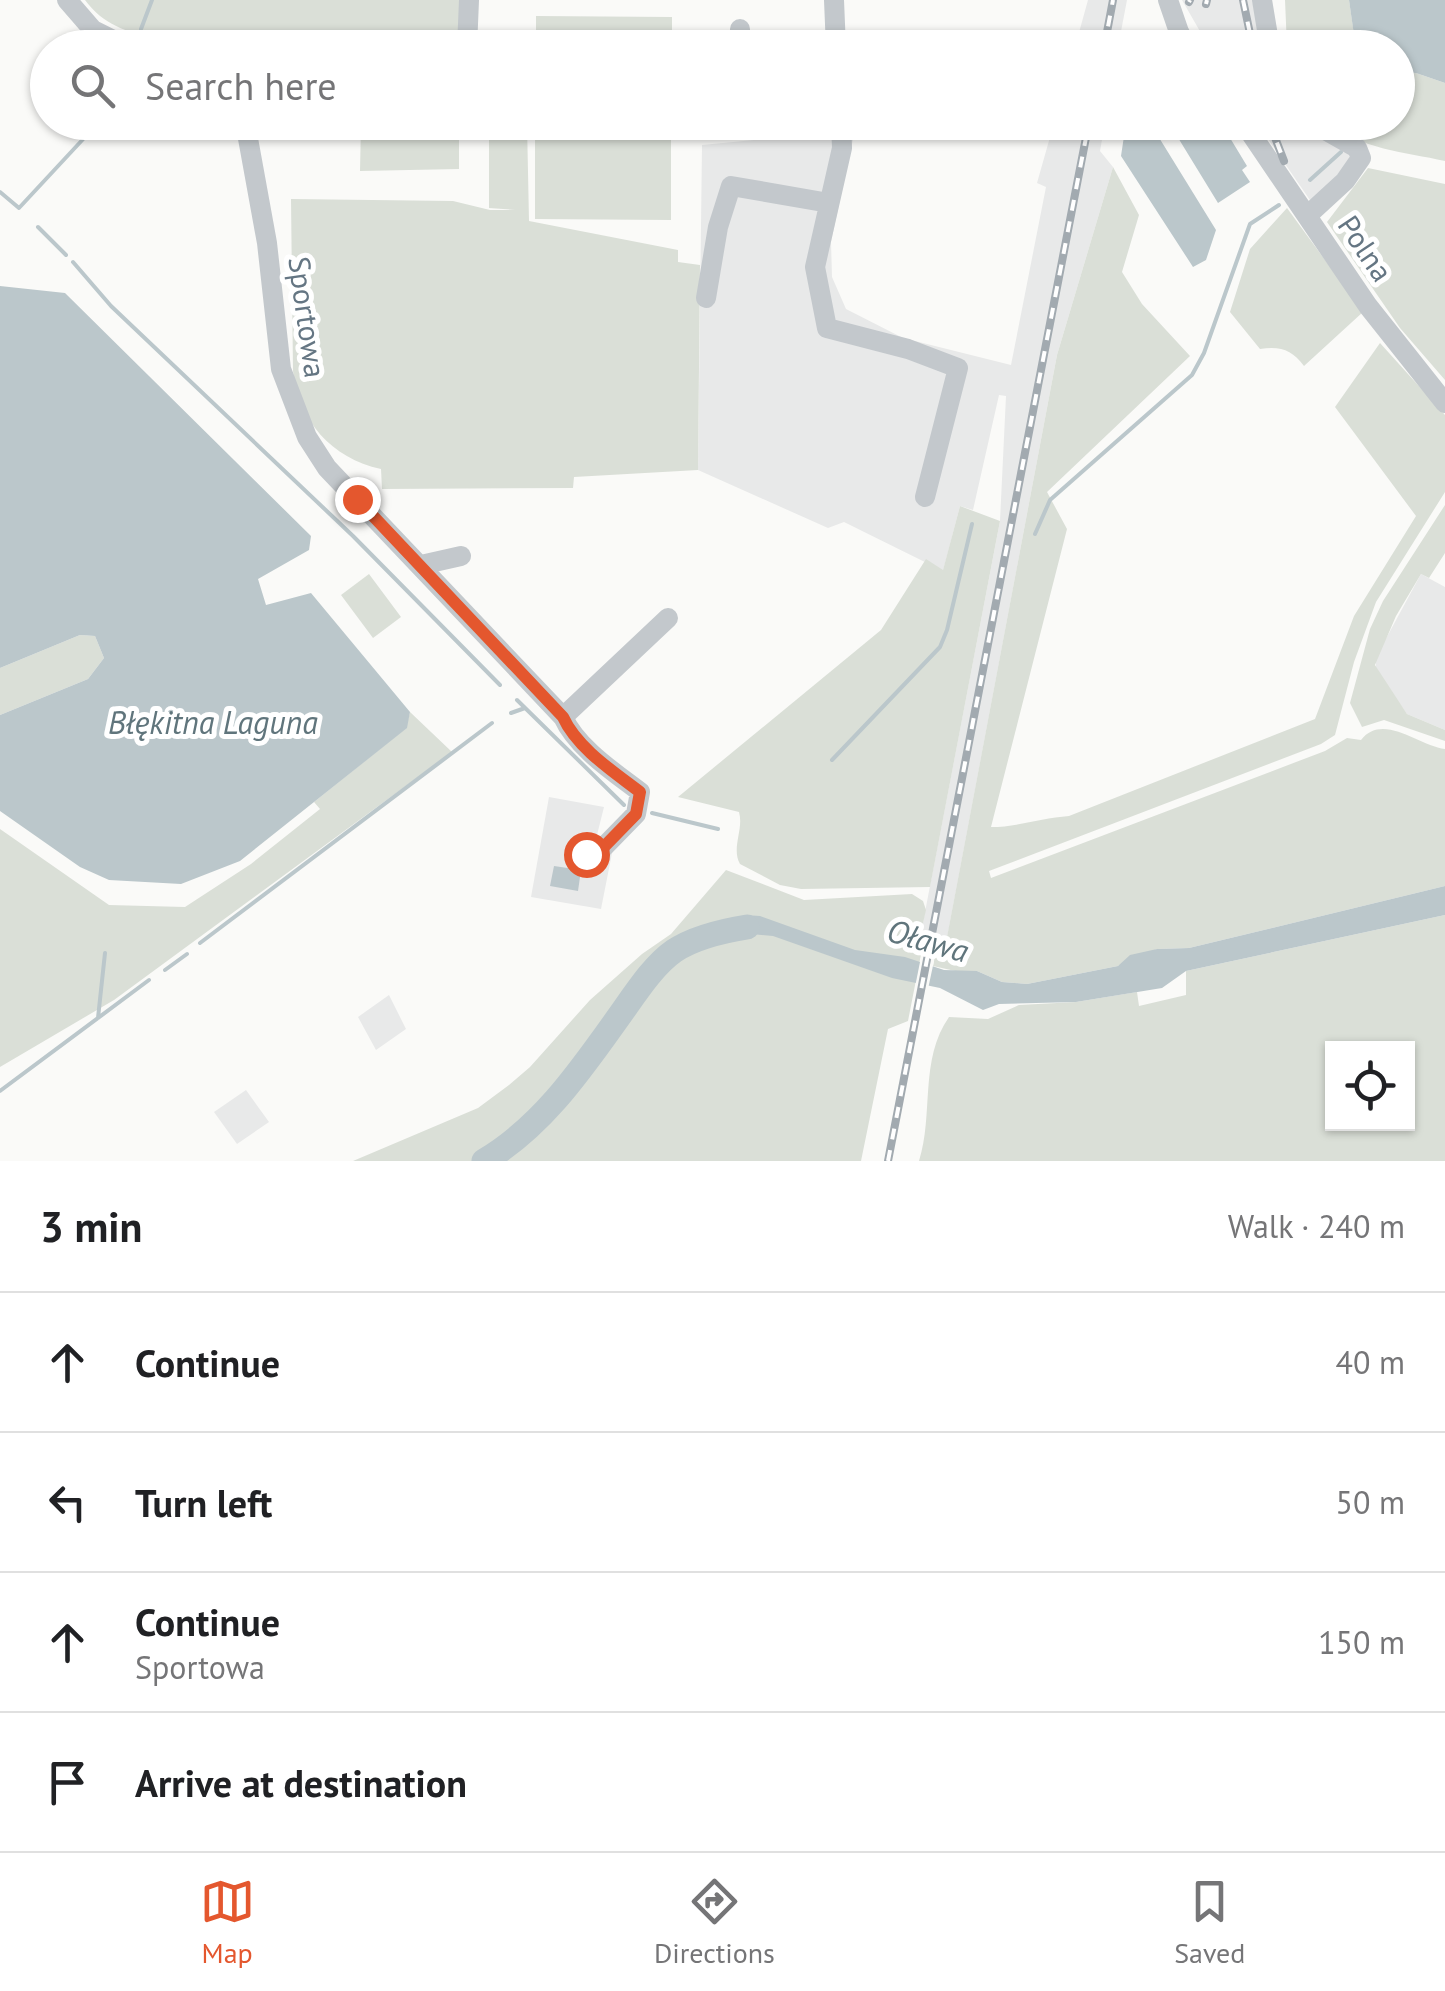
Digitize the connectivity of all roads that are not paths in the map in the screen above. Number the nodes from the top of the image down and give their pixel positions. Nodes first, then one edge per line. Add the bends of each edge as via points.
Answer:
1 (67, 0) edge
2 (469, 0) edge
3 (834, 0) edge
4 (1168, 0) edge
5 (1262, 0) edge
6 (93, 30) edge
7 (467, 30) edge
8 (835, 30) edge
9 (1177, 30) edge
10 (1267, 30) edge
11 (247, 140) edge
12 (842, 140) edge
13 (1255, 140) edge
14 (1343, 140) edge
15 (829, 203) junction
16 (1308, 216) junction
17 (706, 298) dead end
18 (1445, 403) edge
19 (925, 498) dead end
20 (461, 556) dead end
21 (422, 565) junction
22 (668, 618) dead end
23 (563, 717) junction
24 (586, 854) dead end

1 - 6 street
2 - 7 street
3 - 8 street
4 - 9 street
5 - 10 street
11 - 21 street, Sportowa via 288,393 327,468
12 - 15 street
13 - 16 street, Polna
14 - 16 street via 1361,158
15 - 17 street via 732,186
15 - 19 street via 815,267 827,328 958,368
16 - 18 street, Polna
20 - 21 street
21 - 23 street, Sportowa
22 - 23 street
23 - 24 street, Sportowa via 640,792 636,814 596,855

